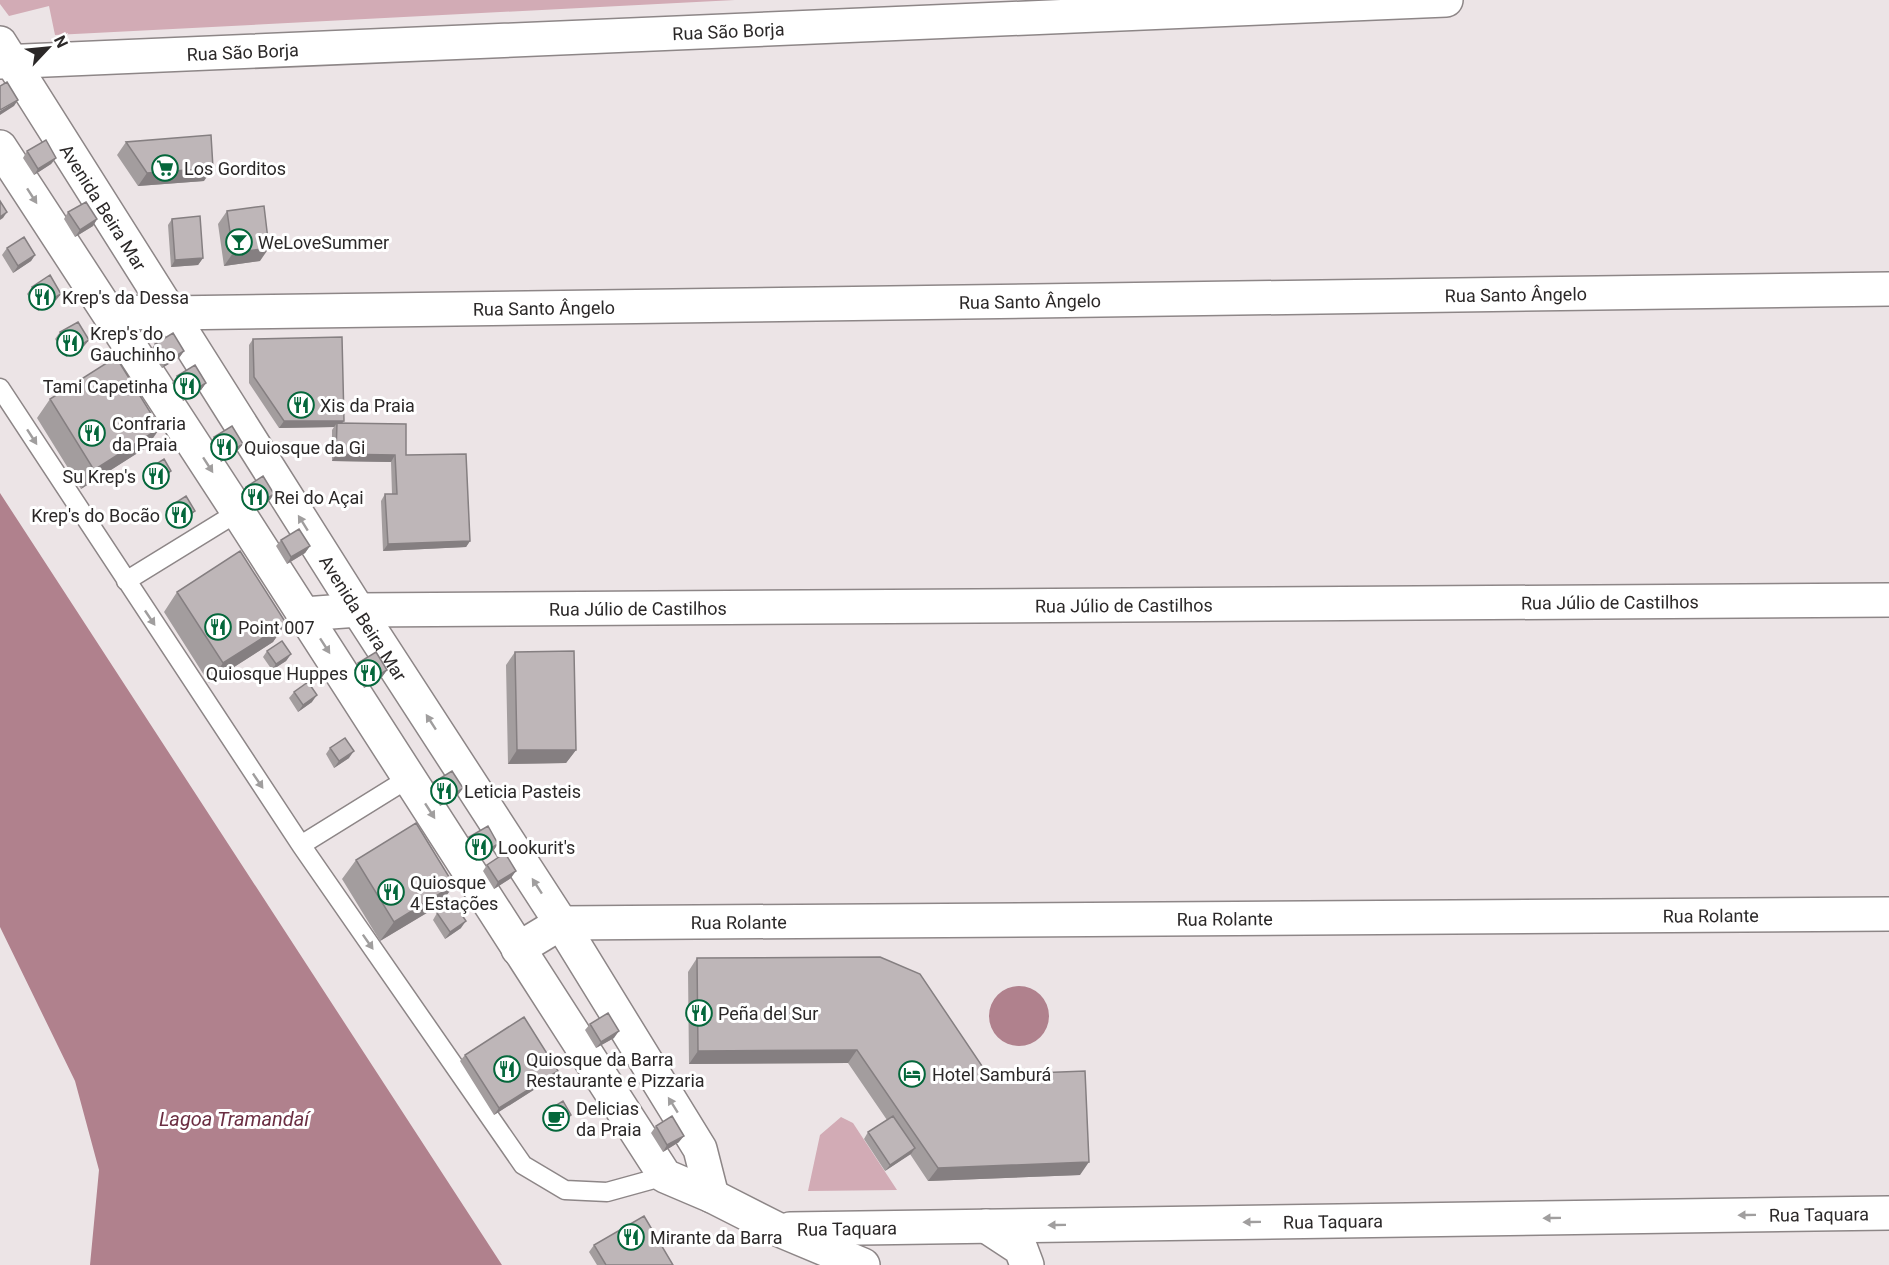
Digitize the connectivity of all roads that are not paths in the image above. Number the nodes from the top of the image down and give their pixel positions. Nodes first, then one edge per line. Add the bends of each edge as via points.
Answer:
1 (1446, 0) edge
2 (4, 55) edge
3 (0, 147) edge
4 (1889, 289) edge
5 (109, 312) junction
6 (170, 313) junction
7 (0, 388) edge
8 (238, 512) junction
9 (126, 581) junction
10 (1889, 600) edge
11 (358, 610) junction
12 (304, 614) junction
13 (409, 778) junction
14 (301, 845) junction
15 (1889, 914) edge
16 (561, 923) junction
17 (518, 949) junction
18 (700, 1149) junction
19 (665, 1176) junction
20 (712, 1196) junction
21 (1889, 1213) edge
22 (986, 1226) junction
23 (777, 1229) junction
24 (863, 1265) edge
25 (1027, 1265) edge

1 - 2 street, Rua São Borja
2 - 6 street, Avenida Beira Mar
3 -> 5 street
4 - 6 street, Rua Santo Ângelo
5 - 6 street, Rua Santo Ângelo
5 -> 8 street
11 -> 6 street, Avenida Beira Mar
7 -> 9 lane
8 - 9 lane
8 - 12 street
9 -> 14 lane
10 - 11 street, Rua Júlio de Castilhos
11 - 12 street, Rua Júlio de Castilhos
16 -> 11 street, Avenida Beira Mar
12 -> 13 street
13 - 14 lane
13 -> 17 street
14 -> 19 lane via 523,1165 565,1190 607,1192
15 - 16 street, Rua Rolante
16 - 17 street
18 -> 16 street, Avenida Beira Mar
17 - 19 street
18 - 19 street via 694,1164 682,1174
18 - 20 street, Avenida Beira Mar
19 - 20 street
20 - 23 street
21 -> 22 street, Rua Taquara
22 - 23 street, Rua Taquara
22 - 25 street via 1021,1248
23 - 24 street

